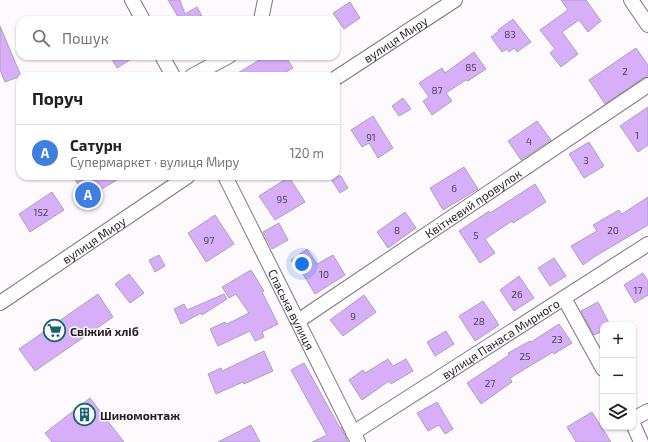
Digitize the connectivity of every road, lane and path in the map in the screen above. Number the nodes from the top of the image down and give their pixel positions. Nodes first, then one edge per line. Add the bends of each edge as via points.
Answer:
1 (132, 0) edge
2 (265, 0) edge
3 (455, 0) edge
4 (630, 0) edge
5 (141, 16) edge
6 (262, 16) edge
7 (648, 25) edge
8 (164, 60) edge
9 (222, 60) edge
10 (171, 72) edge
11 (199, 72) edge
12 (340, 75) edge
13 (648, 85) edge
14 (182, 180) edge
15 (227, 180) edge
16 (648, 244) edge
17 (564, 298) junction
18 (0, 302) edge
19 (298, 321) junction
20 (600, 364) edge
21 (648, 411) edge
22 (636, 417) edge
23 (636, 430) edge
24 (355, 437) edge
25 (641, 442) edge

1 - 5 street
2 - 6 street
3 - 12 street, вулиця Миру
4 - 7 street
8 - 10 street
9 - 11 street
13 - 19 street, Квітневий провулок
14 - 18 street, вулиця Миру
15 - 19 street, Спаська вулиця
16 - 17 street, вулиця Панаса Мирного
17 - 20 street
17 - 24 street, вулиця Панаса Мирного
19 - 24 street, Спаська вулиця
21 - 22 street
23 - 25 street

